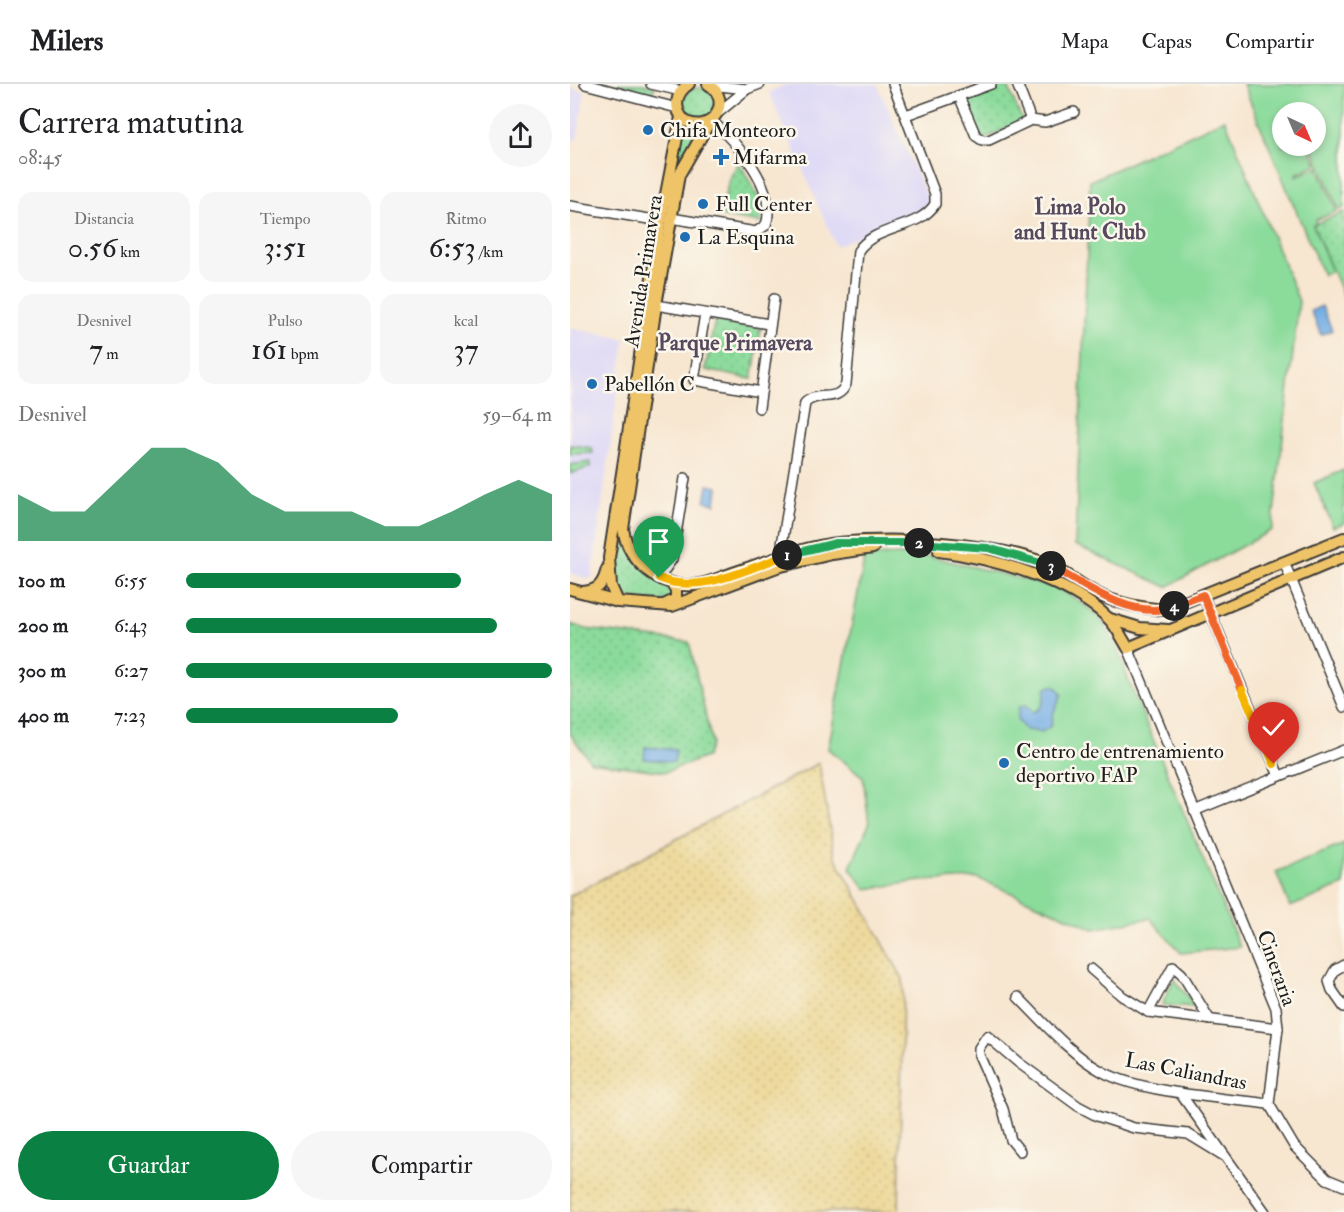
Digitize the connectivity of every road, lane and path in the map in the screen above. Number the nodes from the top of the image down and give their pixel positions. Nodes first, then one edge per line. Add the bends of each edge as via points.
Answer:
1 (585, 84) edge
2 (760, 84) edge
3 (893, 84) edge
4 (991, 84) edge
5 (1017, 84) edge
6 (655, 85) edge
7 (709, 85) edge
8 (686, 86) edge
9 (747, 89) junction
10 (959, 96) junction
11 (653, 102) junction
12 (679, 112) junction
13 (1074, 112) dead end
14 (906, 115) junction
15 (713, 118) junction
16 (1031, 120) junction
17 (570, 206) edge
18 (666, 220) junction
19 (774, 299) dead end
20 (656, 305) junction
21 (705, 314) junction
22 (769, 324) junction
23 (761, 392) junction
24 (759, 408) dead end
25 (685, 478) dead end
26 (1344, 538) edge
27 (780, 557) junction
28 (1344, 557) edge
29 (609, 558) junction
30 (1284, 562) junction
31 (659, 578) junction
32 (1290, 580) junction
33 (672, 584) junction
34 (574, 591) edge
35 (1203, 595) junction
36 (618, 602) junction
37 (661, 606) junction
38 (1210, 614) junction
39 (1109, 619) junction
40 (1168, 630) junction
41 (1128, 648) junction
42 (1344, 707) edge
43 (1344, 750) edge
44 (1279, 776) junction
45 (1194, 811) junction
46 (1344, 965) edge
47 (1091, 969) dead end
48 (1018, 997) dead end
49 (1344, 1007) edge
50 (1148, 1011) junction
51 (1210, 1020) junction
52 (1278, 1028) junction
53 (1180, 1093) junction
54 (1269, 1104) junction
55 (1020, 1150) dead end
56 (1224, 1156) junction
57 (1344, 1186) edge
58 (1266, 1212) edge

1 - 11 street
2 - 9 street
3 - 14 street
4 - 10 street
5 - 16 street
6 - 8 street
6 - 11 street
7 - 9 street
7 - 15 main road via 719,97
8 - 12 main road, Avenida Primavera
9 - 15 street
10 - 14 street
10 - 16 street via 976,136 982,140
11 - 12 street
12 - 15 main road via 692,125
12 - 18 main road, Avenida Primavera
13 - 16 street via 1045,122
14 - 27 street via 935,194 933,207 870,238 858,251 846,384 833,397 816,396 805,404
15 - 18 main road, Avenida Primavera via 681,168
15 - 18 street via 755,172 768,204 768,221 756,232
17 - 18 street
18 - 20 main road, Avenida Primavera
18 - 29 main road, Avenida Primavera
19 - 22 street
20 - 21 street
20 - 31 main road, Avenida Primavera via 623,529 637,561
21 - 22 street
21 - 23 street via 694,381
22 - 23 street
23 - 24 street
25 - 31 street via 672,559
26 - 30 main road, Avenida Primavera
27 - 33 main road, Avenida Primavera via 694,585
27 - 35 main road, Avenida Primavera via 802,549 854,542 988,548 1046,563 1103,596 1135,607 1165,610
28 - 32 main road
29 - 34 main road via 601,586 593,591
29 - 36 main road, Avenida Primavera via 611,586
30 - 32 street
30 - 35 main road, Avenida Primavera
31 - 33 main road, Avenida Primavera
32 - 38 main road
32 - 42 street
33 - 37 main road via 676,599
34 - 36 main road
35 - 38 street
36 - 37 main road
37 - 39 main road via 683,604 786,564 884,548 963,554 1017,569 1075,594
38 - 40 main road
38 - 44 street
39 - 40 main road via 1140,628
39 - 41 main road
40 - 41 main road
41 - 45 street, Cineraria
43 - 44 street
44 - 45 street
45 - 52 street, Cineraria via 1276,1008
46 - 49 street via 1335,970 1329,981
47 - 50 street via 1122,996
48 - 53 street, Las Caliandras via 1066,1045 1105,1073
50 - 51 street
50 - 51 street via 1173,966
51 - 52 street
52 - 54 street, Cineraria
53 - 54 street, Las Caliandras
53 - 56 street
54 - 57 street via 1293,1146 1327,1179
55 - 56 street via 1011,1140 1004,1109 979,1055 987,1036 1044,1082 1097,1116 1134,1128 1188,1134
56 - 58 street

